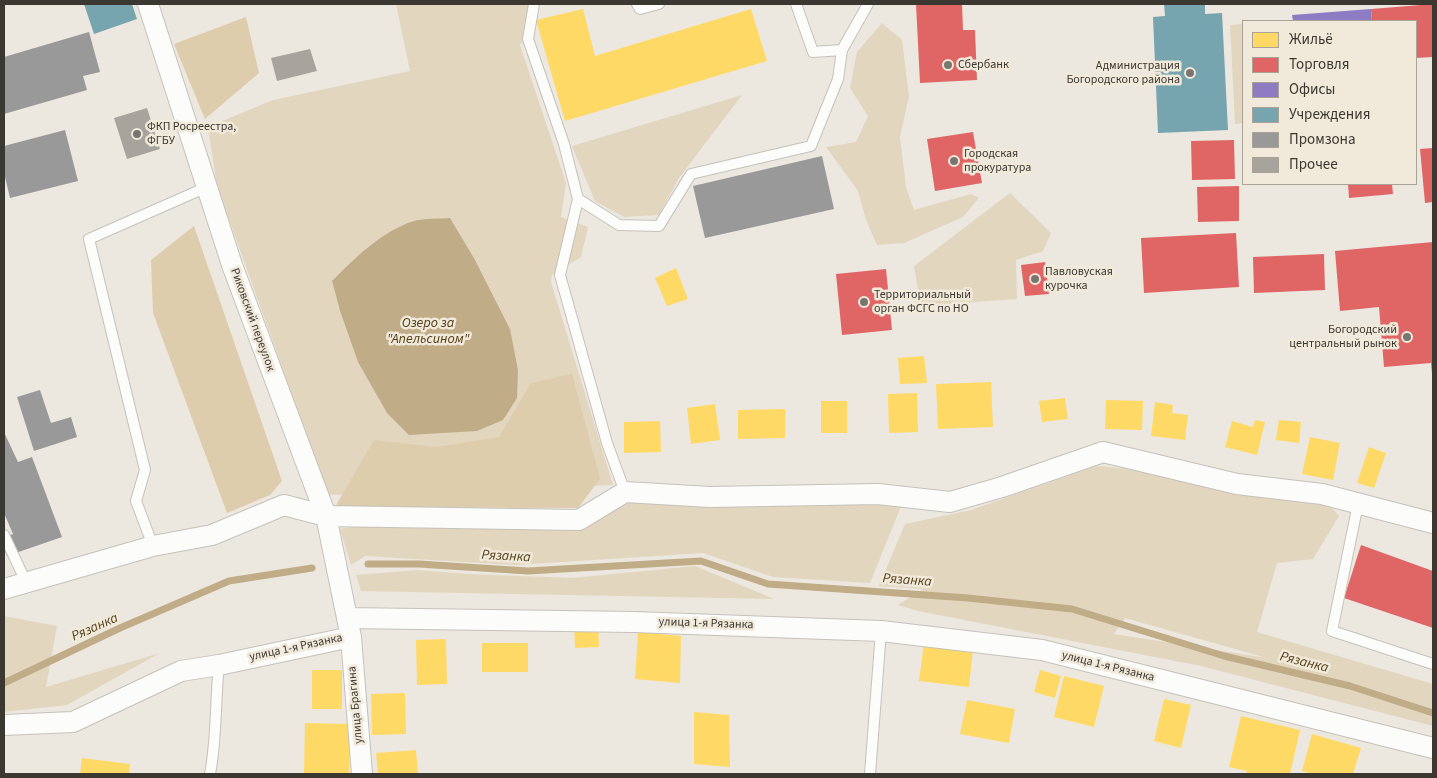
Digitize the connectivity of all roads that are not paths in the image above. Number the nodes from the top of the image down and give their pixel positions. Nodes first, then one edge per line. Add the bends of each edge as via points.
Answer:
1 (148, 4) edge
2 (534, 4) edge
3 (637, 4) edge
4 (660, 4) edge
5 (796, 4) edge
6 (868, 4) edge
7 (842, 50) junction
8 (207, 187) junction
9 (578, 199) junction
10 (625, 492) junction
11 (1358, 504) junction
12 (326, 516) junction
13 (1433, 523) edge
14 (4, 535) edge
15 (153, 546) junction
16 (26, 582) junction
17 (4, 589) edge
18 (349, 627) junction
19 (881, 631) junction
20 (1433, 664) edge
21 (219, 665) junction
22 (4, 725) edge
23 (1433, 748) edge
24 (210, 774) edge
25 (362, 774) edge
26 (870, 774) edge

1 - 8 street, Риковский переулок
2 - 9 lane via 528,39 564,144
3 - 4 lane via 640,9
5 - 7 lane via 813,52
6 - 7 lane
7 - 9 lane via 838,79 811,146 691,174 659,226 619,225
8 - 12 street, Риковский переулок via 232,265
8 - 15 lane via 89,240 145,470 136,501
9 - 10 lane via 560,275 607,443
10 - 11 street via 710,497 878,494 950,502 1102,452 1237,484 1322,494
10 - 12 street via 579,520
11 - 13 street
11 - 20 lane via 1332,631
12 - 15 street via 284,505 212,536
12 - 18 street, Риковский переулок
14 - 16 lane
15 - 16 street
16 - 17 street
18 - 19 street, улица 1-я Рязанка via 634,622
18 - 21 street, улица 1-я Рязанка
18 - 25 street, улица Брагина
19 - 23 street, улица 1-я Рязанка via 1042,650
19 - 26 lane
21 - 22 street, улица 1-я Рязанка via 181,671 73,722
21 - 24 lane

